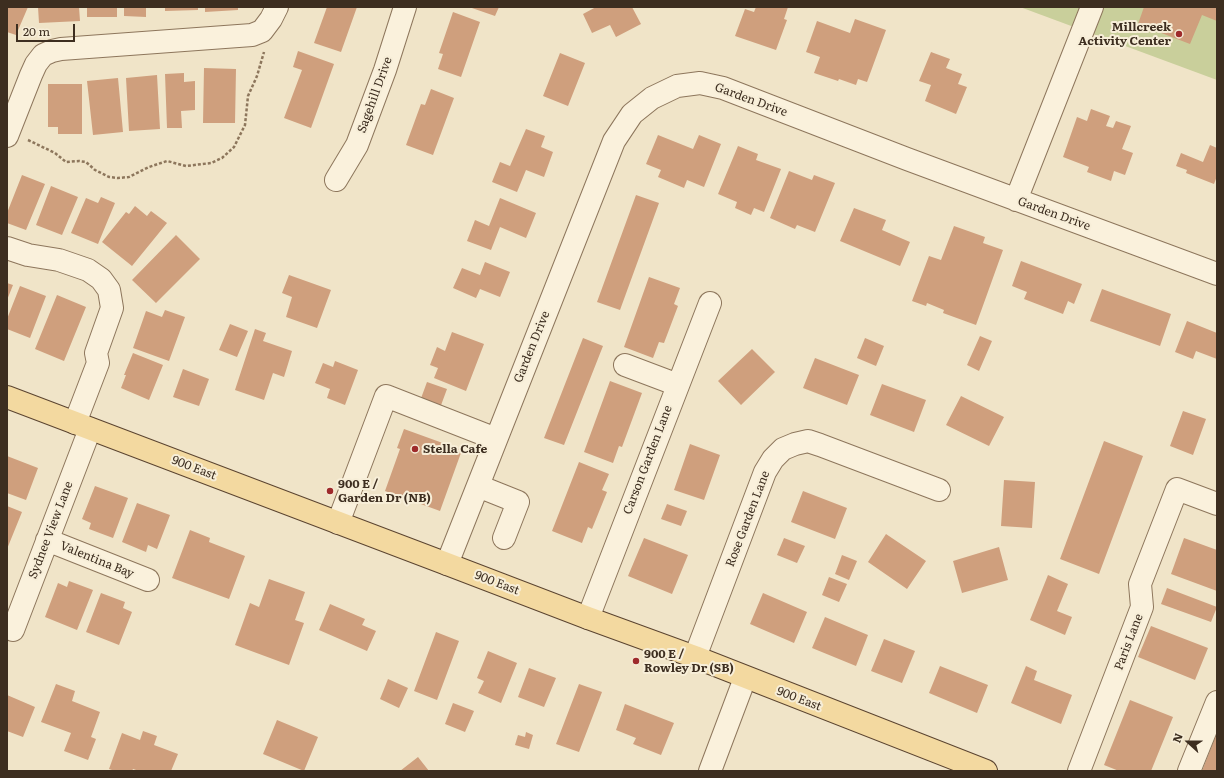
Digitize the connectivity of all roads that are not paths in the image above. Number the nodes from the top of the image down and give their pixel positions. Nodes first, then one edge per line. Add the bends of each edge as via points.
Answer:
1 (277, 7) edge
2 (405, 7) edge
3 (1092, 7) edge
4 (16, 138) edge
5 (336, 180) dead end
6 (1016, 200) junction
7 (7, 248) edge
8 (1217, 274) edge
9 (710, 303) dead end
10 (625, 365) dead end
11 (678, 384) junction
12 (7, 397) edge
13 (76, 424) junction
14 (496, 439) junction
15 (478, 486) junction
16 (939, 490) dead end
17 (1217, 504) edge
18 (338, 523) junction
19 (504, 538) dead end
20 (47, 540) junction
21 (447, 564) junction
22 (148, 580) dead end
23 (588, 618) junction
24 (13, 630) dead end
25 (695, 658) junction
26 (745, 678) junction
27 (1217, 702) edge
28 (710, 771) edge
29 (986, 771) edge
30 (1079, 771) edge
31 (1189, 771) edge

1 - 4 street via 262,31 252,35 61,49 43,55 31,75
2 - 5 street, Sagehill Drive via 358,145
3 - 6 street
6 - 8 street, Garden Drive
6 - 14 street, Garden Drive via 723,88 700,83 677,86 652,98 632,114 614,141
7 - 13 street, Sydnee View Lane via 28,256 59,260 88,270 101,279 109,290 112,308 96,353 86,360
9 - 11 street, Carson Garden Lane
10 - 11 street
11 - 23 street, Carson Garden Lane
12 - 13 main road, 900 East
13 - 18 main road, 900 East
13 - 20 street, Sydnee View Lane
14 - 15 street, Garden Drive
14 - 18 street via 386,396
15 - 19 street via 518,502
15 - 21 street, Garden Drive
16 - 25 street, Rose Garden Lane via 808,441 783,449 765,472
17 - 30 street, Paris Lane via 1177,489 1140,584 1142,607
18 - 21 main road, 900 East
20 - 22 street, Valentina Bay
20 - 24 street, Sydnee View Lane
21 - 23 main road, 900 East
23 - 25 main road, 900 East
25 - 26 main road, 900 East
26 - 28 street
26 - 29 main road, 900 East
27 - 31 street

